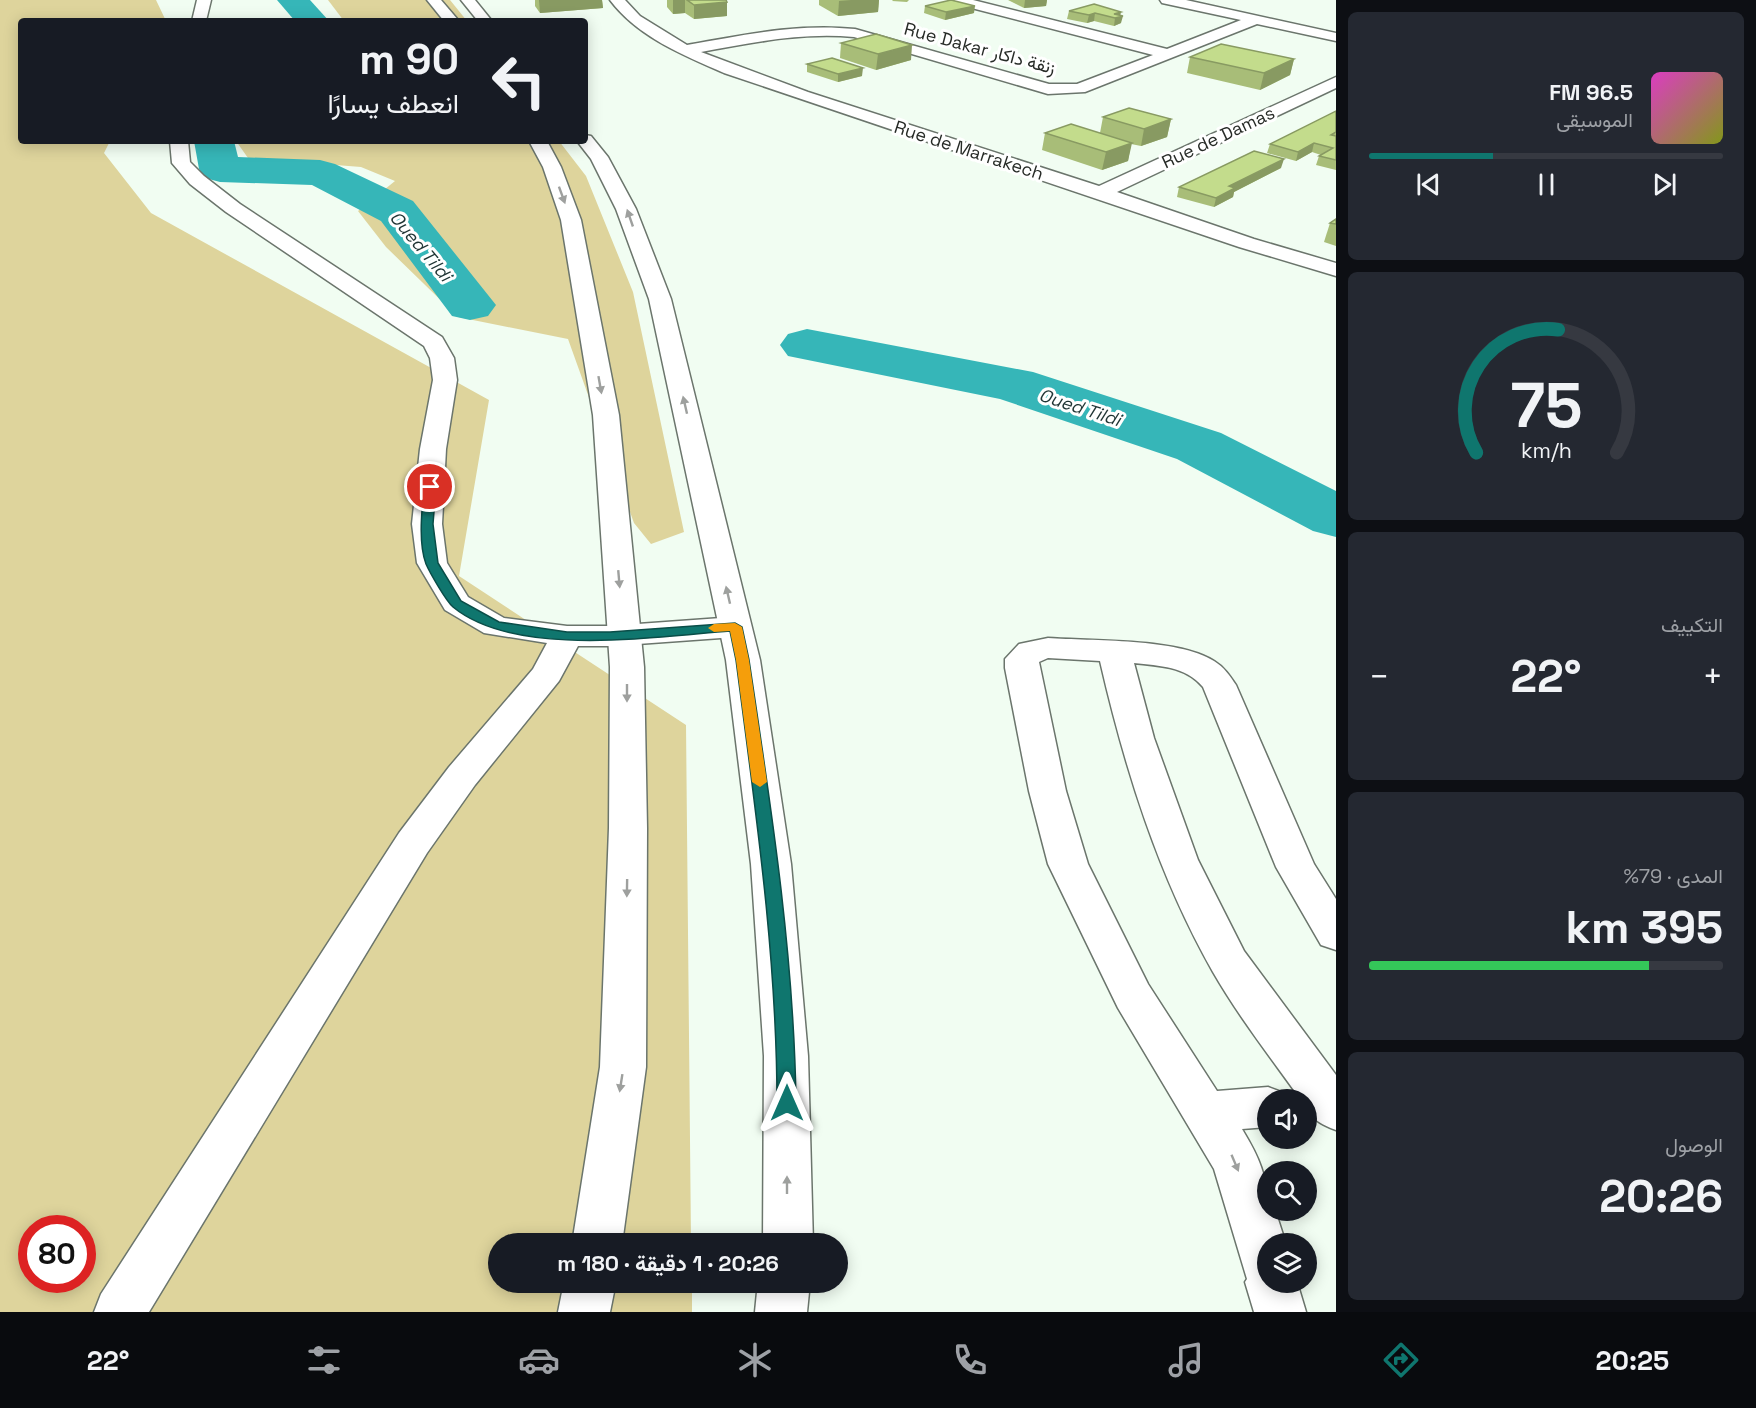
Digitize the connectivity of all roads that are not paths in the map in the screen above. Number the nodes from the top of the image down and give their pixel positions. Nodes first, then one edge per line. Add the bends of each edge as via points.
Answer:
1 (204, 0) edge
2 (434, 0) edge
3 (468, 0) edge
4 (618, 0) edge
5 (957, 0) edge
6 (1167, 0) edge
7 (200, 18) edge
8 (449, 18) edge
9 (483, 18) edge
10 (1256, 20) junction
11 (1336, 37) edge
12 (685, 50) junction
13 (1168, 54) junction
14 (1336, 82) edge
15 (178, 144) edge
16 (540, 144) edge
17 (588, 144) edge
18 (1101, 192) junction
19 (1336, 270) edge
20 (735, 627) junction
21 (624, 634) junction
22 (567, 636) junction
23 (1114, 653) junction
24 (1336, 934) edge
25 (1257, 1108) edge
26 (1317, 1108) edge
27 (1336, 1109) edge
28 (1205, 1112) junction
29 (599, 1233) edge
30 (788, 1233) edge
31 (1257, 1233) edge
32 (588, 1293) edge
33 (783, 1293) edge
34 (1275, 1293) edge
35 (120, 1312) edge
36 (584, 1312) edge
37 (781, 1312) edge
38 (1280, 1312) edge

1 - 7 main road
2 - 8 main road
3 - 9 main road
4 - 12 main road, Rue de Marrakech via 634,18
5 - 13 main road
6 - 10 main road
10 - 11 main road
10 - 13 main road, Rue Dakar زنقة داكار
12 - 13 main road, Rue Dakar زنقة داكار via 837,30 1048,89 1066,90 1079,89
12 - 18 main road, Rue de Marrakech via 770,84
14 - 18 main road, Rue de Damas
15 - 22 main road via 181,163 233,208 434,342 442,358 445,380 433,449 427,524 432,563 456,603 495,626
16 -> 21 main road via 571,220 602,394
20 -> 17 main road via 660,299 626,209
18 - 19 main road, Rue de Marrakech
20 - 21 main road
30 -> 20 main road via 786,1056 771,864
21 - 22 main road
21 -> 29 main road via 628,828 623,1067
22 - 35 main road via 547,674 462,776 413,843
23 - 24 main road via 1178,659 1198,665 1212,675 1296,867
23 - 27 main road via 1136,738 1178,860 1229,962
23 - 28 main road via 1048,648 1031,651 1022,658 1022,668 1069,866 1123,980 1170,1062
25 - 28 main road
26 - 27 main road
28 -> 31 main road via 1236,1162
32 - 36 main road
33 - 37 main road
34 - 38 main road

